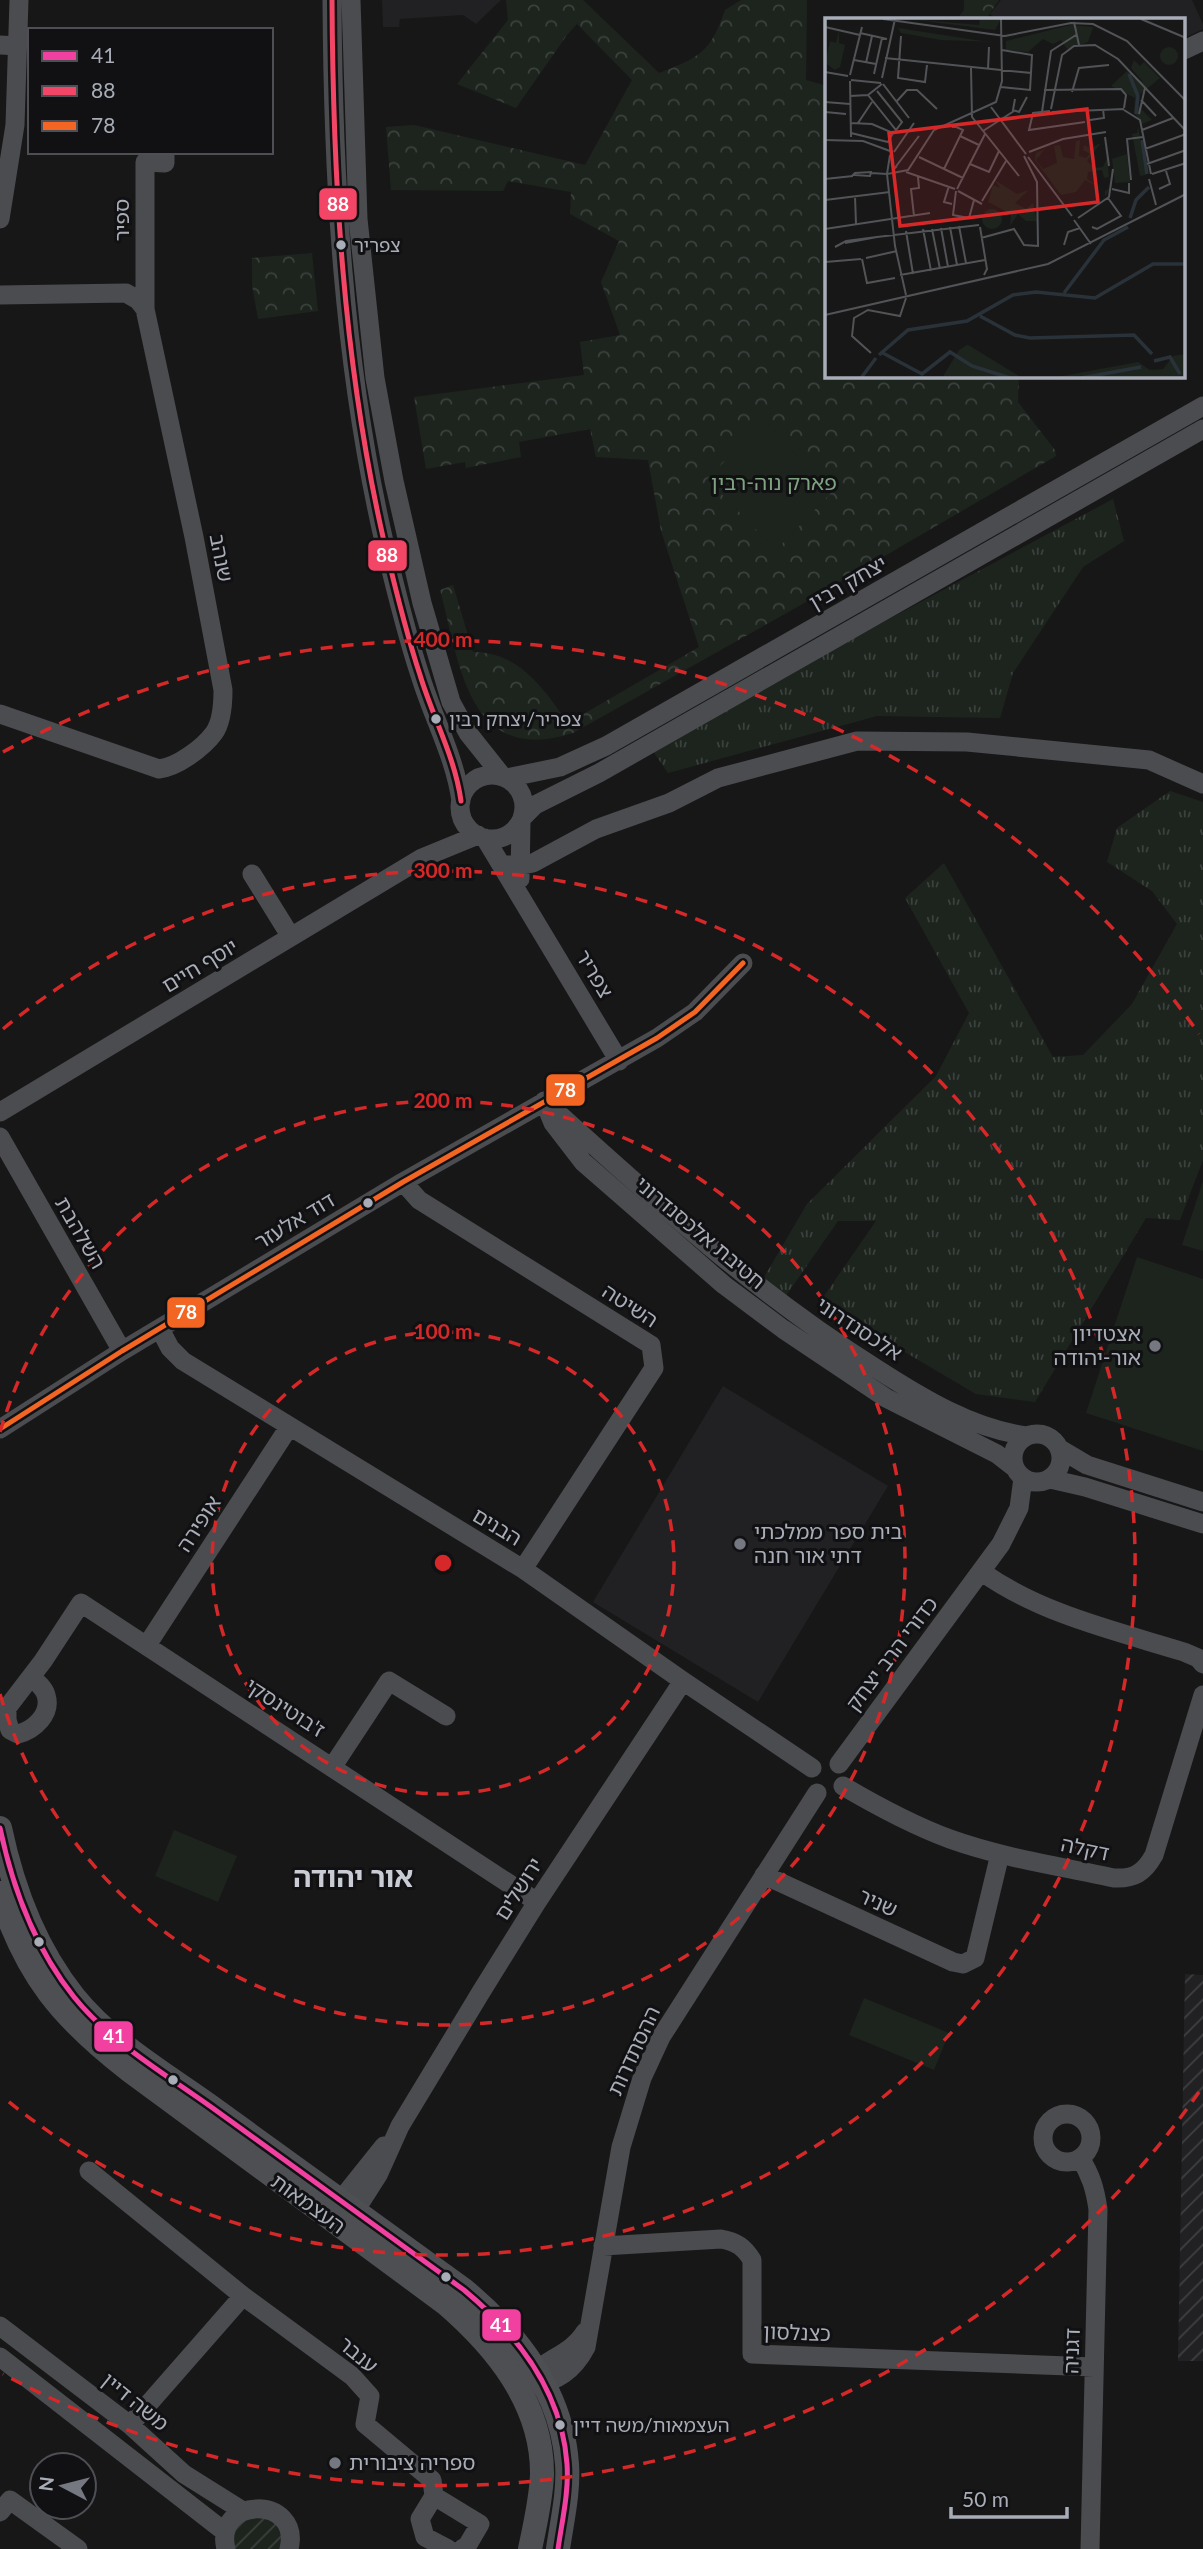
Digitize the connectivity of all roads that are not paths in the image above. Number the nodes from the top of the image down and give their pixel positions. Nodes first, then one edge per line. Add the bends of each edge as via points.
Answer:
1 (19, 0) edge
2 (332, 0) edge
3 (351, 0) edge
4 (1203, 41) edge
5 (9, 46) edge
6 (1186, 49) edge
7 (164, 154) edge
8 (0, 219) edge
9 (0, 295) edge
10 (145, 309) junction
11 (1203, 406) edge
12 (1203, 429) edge
13 (0, 714) edge
14 (505, 778) junction
15 (1203, 783) edge
16 (461, 802) junction
17 (522, 820) junction
18 (481, 836) junction
19 (422, 858) junction
20 (510, 865) junction
21 (252, 874) dead end
22 (291, 937) junction
23 (743, 963) dead end
24 (618, 1061) junction
25 (544, 1101) junction
26 (0, 1112) edge
27 (0, 1137) edge
28 (402, 1182) junction
29 (685, 1227) joint
30 (160, 1329) junction
31 (122, 1351) junction
32 (289, 1427) junction
33 (0, 1429) edge
34 (1027, 1437) junction
35 (1060, 1449) junction
36 (1019, 1473) junction
37 (1046, 1481) junction
38 (1203, 1502) edge
39 (1203, 1524) edge
40 (1001, 1544) junction
41 (523, 1569) junction
42 (982, 1572) junction
43 (147, 1645) junction
44 (1203, 1664) edge
45 (31, 1677) dead end
46 (683, 1681) junction
47 (1203, 1695) edge
48 (446, 1716) dead end
49 (839, 1764) junction
50 (333, 1766) junction
51 (813, 1768) junction
52 (843, 1786) junction
53 (817, 1793) junction
54 (0, 1828) edge
55 (1000, 1854) junction
56 (764, 1875) junction
57 (0, 1893) edge
58 (537, 1902) junction
59 (1080, 2158) dead end
60 (89, 2171) dead end
61 (344, 2212) junction
62 (603, 2246) junction
63 (243, 2296) junction
64 (0, 2326) edge
65 (0, 2357) edge
66 (1094, 2367) junction
67 (540, 2376) junction
68 (519, 2388) junction
69 (130, 2425) junction
70 (434, 2496) junction
71 (5, 2506) edge
72 (243, 2511) junction
73 (226, 2541) edge
74 (293, 2547) edge
75 (78, 2549) edge
76 (448, 2549) edge
77 (462, 2549) edge
78 (530, 2549) edge
79 (558, 2549) edge
80 (1090, 2549) edge

1 - 5 street
2 - 16 street via 338,220 362,429 404,620 455,767
3 - 14 street via 358,219 372,352 394,481 422,603 452,702 468,733
4 - 6 street
5 - 8 street via 15,125
7 - 10 street, ספיר via 165,163 145,162
9 - 10 street via 126,293
10 - 13 street, שנהב via 223,690 220,717 214,733 180,763 159,769
11 - 14 street, יצחק רבין via 606,746 560,767
12 - 17 street, יצחק רבין via 599,773 535,805
14 - 16 street via 477,779 465,790
14 - 17 street via 523,797
15 - 20 street via 1149,760 967,742 857,741 718,778 669,803 596,829 533,863
16 - 18 street via 465,824
16 - 19 street, יוסף חיים via 436,846
17 - 18 street via 504,837
17 - 20 street, צפריר
18 - 19 street, יוסף חיים
18 - 20 street, צפריר
19 - 22 street, יוסף חיים
20 - 24 street, צפריר via 530,910
21 - 22 street
22 - 26 street, יוסף חיים
23 - 24 street, דוד אלעזר via 695,1012
24 - 25 street, דוד אלעזר
25 - 28 street, דוד אלעזר
25 - 29 street, חטיבת אלכסנדרוני
25 - 36 street, חטיבת אלכסנדרוני via 553,1123 583,1163 724,1285 886,1398 997,1454
27 - 31 street, השלהבת
28 - 30 street, דוד אלעזר
28 - 41 street, השיטה via 419,1200 651,1345 654,1368
29 - 34 street, אלכסנדרוני via 794,1314 896,1381 986,1427
30 - 31 street, דוד אלעזר
30 - 32 street, הבנים via 183,1362
31 - 33 street, דוד אלעזר
32 - 41 street, הבנים
32 - 43 street, אופירה
34 - 35 street via 1042,1434
34 - 36 street via 1013,1454
35 - 37 street via 1059,1469
35 - 38 street via 1087,1465
36 - 37 street via 1029,1481
36 - 40 street via 1023,1491 1019,1508
37 - 39 street via 1085,1487
37 - 40 street
40 - 42 street
41 - 46 street, הבנים
42 - 44 street via 1056,1611 1184,1652
42 - 49 street, כדורי הרב יצחק
43 - 45 street, ז'בוטינסקי via 81,1604
43 - 50 street, ז'בוטינסקי
46 - 51 street, הבנים
46 - 58 street, ירושלים
47 - 55 street, דקלה via 1147,1868 1136,1876 1114,1878
48 - 50 street via 389,1681
49 - 51 street via 825,1760
49 - 52 street
50 - 58 street, ז'בוטינסקי
51 - 53 street via 810,1781
52 - 53 street via 832,1795
52 - 55 street, דקלה via 916,1825
53 - 56 street, ההסתדרות
54 - 61 main road, העצמאות via 8,1866 35,1936 87,2011
55 - 56 street, שניר via 975,1958 963,1964
56 - 62 street, ההסתדרות via 661,2037 642,2078 621,2147
57 - 61 main road, העצמאות via 31,1968 68,2018 121,2064
58 - 61 street, ירושלים via 400,2126 378,2175
59 - 66 street, דגניה via 1090,2174 1098,2209
60 - 63 street, ענבר
61 - 67 main road, העצמאות via 482,2305
61 - 68 main road, העצמאות via 490,2346
62 - 66 street, כצנלסון via 721,2239 744,2247 752,2260 751,2354
62 - 67 street, ההסתדרות via 586,2347 568,2372
63 - 69 street
63 - 70 street, ענבר via 352,2376 370,2396 365,2424 432,2480
64 - 69 street, משה דיין
65 - 73 street
66 - 80 street, דגניה
67 - 68 street, ההסתדרות
67 - 79 main road, העצמאות via 556,2414 567,2464
68 - 78 main road, העצמאות via 541,2450 540,2499
69 - 72 street, משה דיין via 184,2474
70 - 76 street via 421,2519 425,2537
70 - 77 street, ענבר via 480,2524
71 - 75 street
72 - 73 street via 230,2522
72 - 74 street via 258,2508 278,2514

